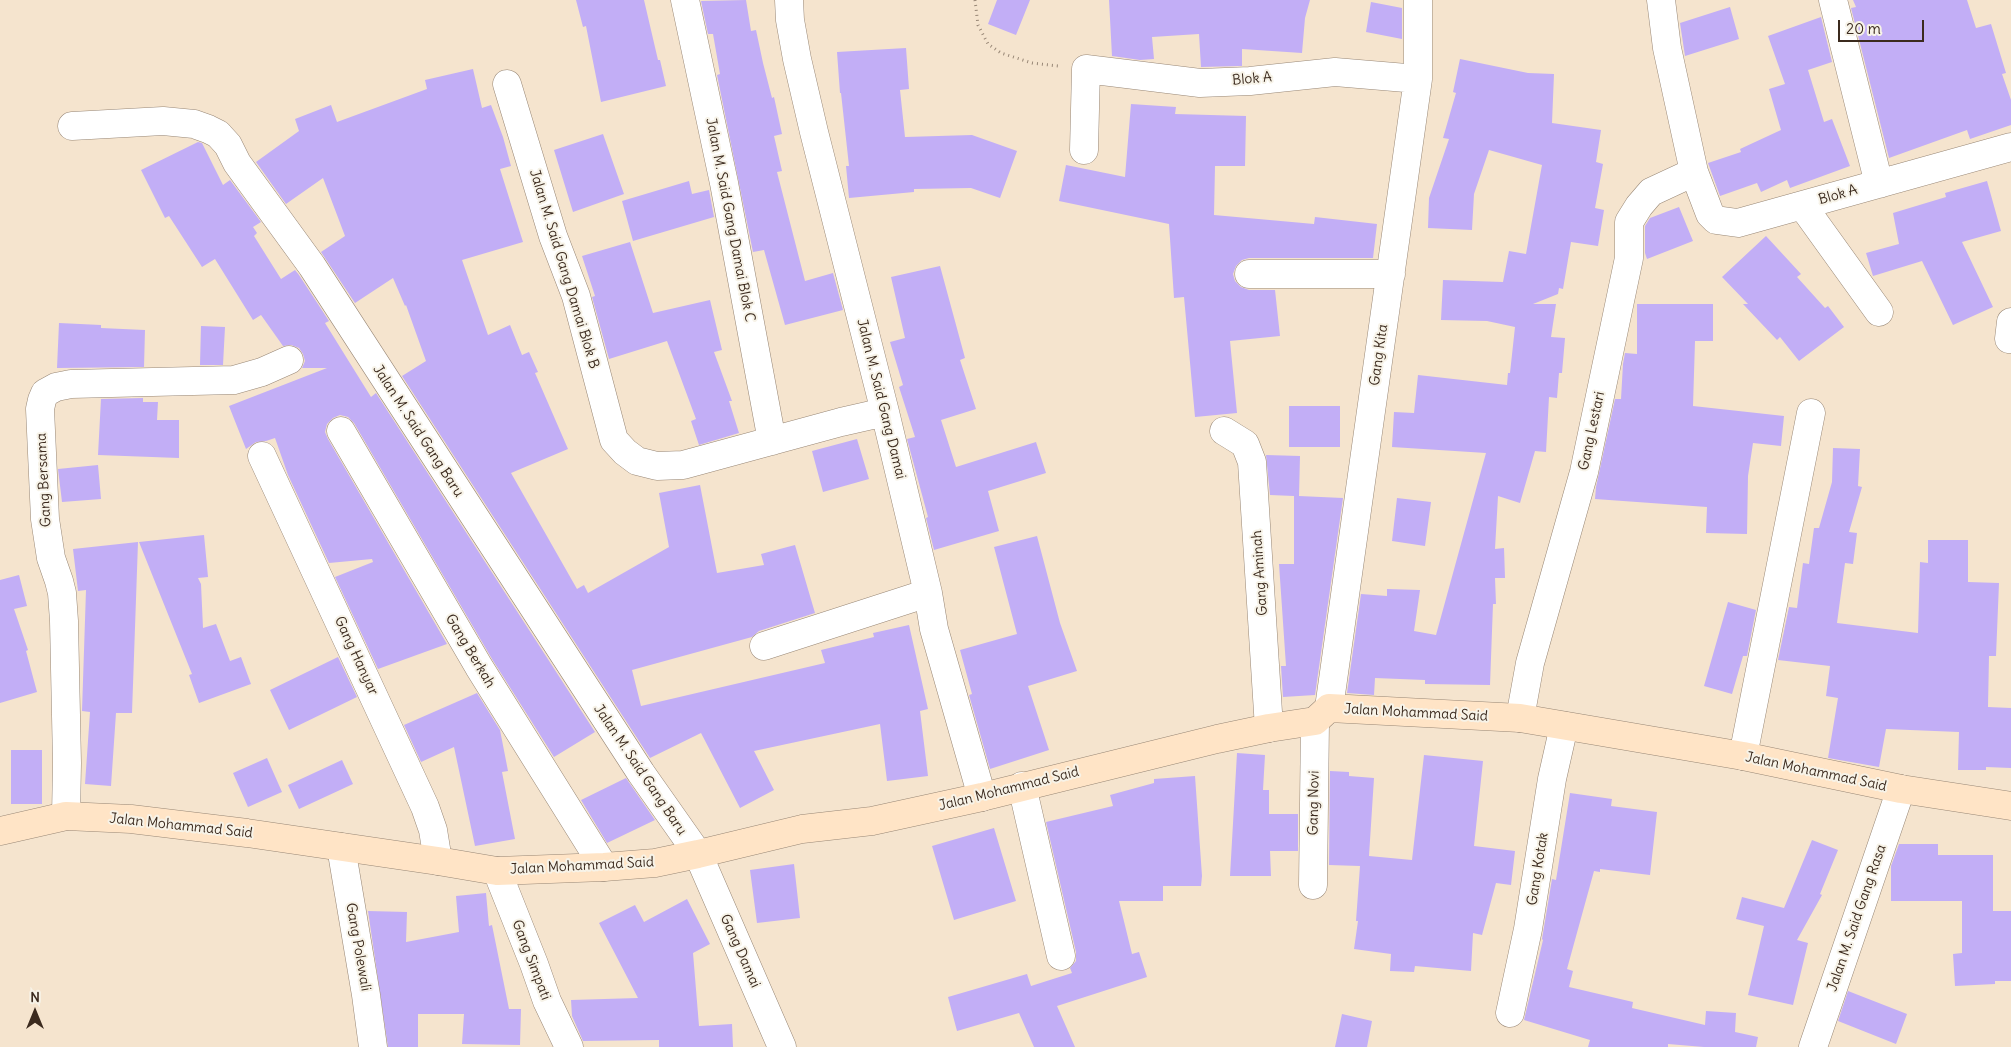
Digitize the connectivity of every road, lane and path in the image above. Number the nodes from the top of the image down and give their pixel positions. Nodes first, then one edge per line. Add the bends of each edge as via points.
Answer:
1 (685, 0) edge
2 (788, 0) edge
3 (975, 0) edge
4 (1418, 0) edge
5 (1660, 0) edge
6 (1833, 0) edge
7 (1086, 69) junction
8 (1418, 79) junction
9 (507, 84) dead end
10 (72, 126) dead end
11 (2011, 147) edge
12 (1084, 150) dead end
13 (1694, 172) junction
14 (1879, 184) junction
15 (1802, 205) junction
16 (1248, 274) dead end
17 (1391, 274) junction
18 (1879, 312) dead end
19 (289, 360) dead end
20 (885, 412) junction
21 (1811, 414) dead end
22 (341, 431) dead end
23 (1224, 431) dead end
24 (772, 441) junction
25 (262, 456) dead end
26 (928, 592) junction
27 (764, 646) dead end
28 (1322, 715) junction
29 (1520, 718) junction
30 (1564, 726) junction
31 (1269, 728) junction
32 (1743, 756) junction
33 (1022, 786) junction
34 (1901, 789) junction
35 (982, 797) junction
36 (2011, 806) edge
37 (66, 816) junction
38 (0, 831) edge
39 (341, 847) junction
40 (698, 854) junction
41 (438, 861) junction
42 (604, 867) junction
43 (497, 871) junction
44 (1313, 885) dead end
45 (1060, 956) dead end
46 (1510, 1013) dead end
47 (373, 1047) edge
48 (569, 1047) edge
49 (782, 1047) edge
50 (1813, 1047) edge

1 - 24 street, Jalan M. Said Gang Damai Blok C via 724,183
2 - 20 street, Jalan M. Said Gang Damai via 797,59 814,132
3 - 7 path via 982,34 988,44 1001,53 1032,63
4 - 8 street, Gang Kita
5 - 13 street
6 - 14 street
7 - 8 street, Blok A via 1200,83 1335,72
7 - 12 street
8 - 17 street, Gang Kita
9 - 24 street, Jalan M. Said Gang Damai Blok B via 576,296 614,440 637,461 657,466 683,465
10 - 40 street, Jalan M. Said Gang Baru via 163,121 194,124 218,134 228,145 237,163 316,274 641,773
11 - 14 street, Blok A
13 - 15 street, Blok A via 1710,214 1716,220 1738,223
13 - 29 street, Gang Lestari via 1652,192 1629,222 1629,258 1586,463 1530,663
14 - 15 street, Blok A
15 - 18 street
16 - 17 street
17 - 28 street, Gang Kita
19 - 37 street, Gang Bersama via 234,380 72,384 56,387 42,400 46,519 51,558 62,594 64,621
20 - 24 street, Jalan M. Said Gang Damai Blok B
20 - 26 street, Jalan M. Said Gang Damai
21 - 32 street
22 - 42 street, Gang Berkah via 479,667
23 - 31 street, Gang Aminah via 1245,444 1252,462
25 - 41 street, Gang Hanyar via 418,791 433,830
26 - 27 street
26 - 35 street, Jalan M. Said Gang Damai via 934,629
28 - 29 street, Jalan Mohammad Said
28 - 31 street, Jalan Mohammad Said
28 - 44 street, Gang Novi
29 - 30 street, Jalan Mohammad Said
30 - 32 street, Jalan Mohammad Said
30 - 46 street, Gang Kotak
31 - 33 street, Jalan Mohammad Said
32 - 34 street, Jalan Mohammad Said
33 - 35 street, Jalan Mohammad Said
33 - 45 street
34 - 36 street, Jalan Mohammad Said
34 - 50 street, Jalan M. Said Gang Rasa
35 - 40 street, Jalan Mohammad Said via 872,821 802,829
37 - 38 street, Jalan Mohammad Said
37 - 39 street, Jalan Mohammad Said via 131,819
39 - 41 street, Jalan Mohammad Said
39 - 47 street, Gang Polewali
40 - 42 street, Jalan Mohammad Said via 655,863
40 - 49 street, Gang Damai
41 - 43 street, Jalan Mohammad Said
42 - 43 street, Jalan Mohammad Said
43 - 48 street, Gang Simpati via 547,1001

